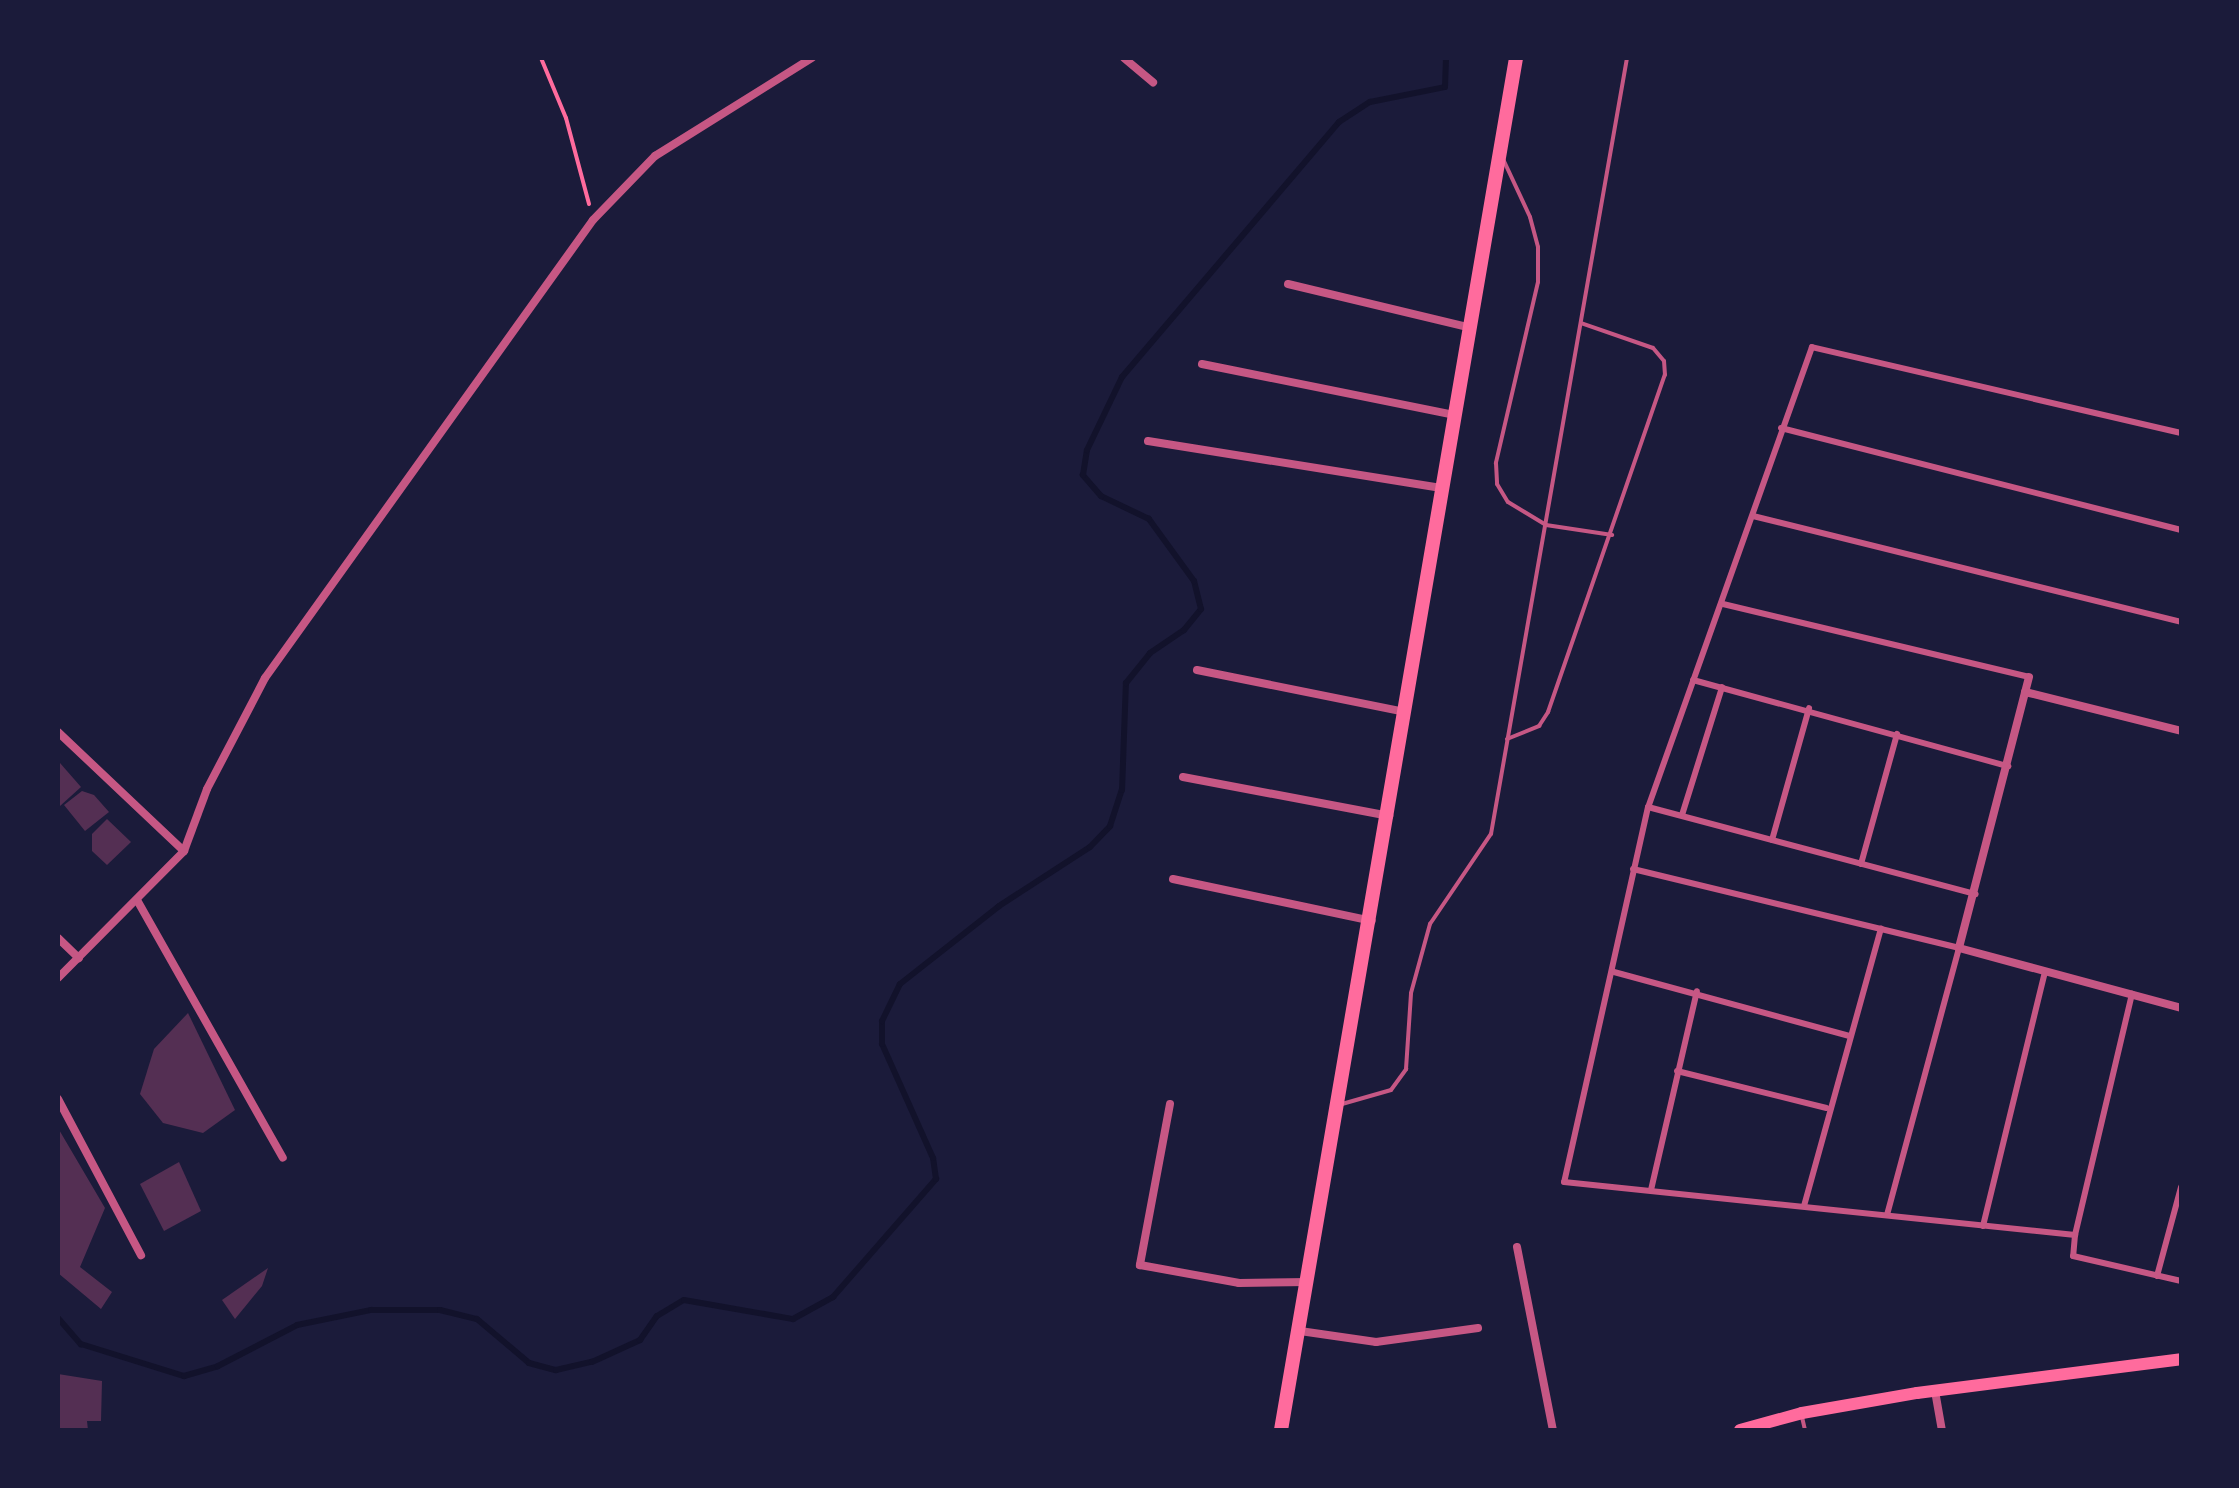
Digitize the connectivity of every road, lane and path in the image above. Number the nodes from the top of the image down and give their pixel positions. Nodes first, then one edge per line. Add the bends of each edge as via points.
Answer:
1 (541, 58) edge
2 (812, 58) edge
3 (1124, 58) edge
4 (1516, 58) edge
5 (1627, 58) edge
6 (1153, 82) dead end
7 (1498, 151) junction
8 (593, 220) junction
9 (1288, 284) dead end
10 (1581, 323) junction
11 (1467, 327) junction
12 (1202, 364) dead end
13 (1454, 415) junction
14 (1781, 428) junction
15 (2181, 433) edge
16 (1148, 441) dead end
17 (1441, 488) junction
18 (1753, 516) junction
19 (1546, 525) junction
20 (2181, 530) edge
21 (1612, 535) junction
22 (1723, 604) junction
23 (2181, 622) edge
24 (1197, 670) dead end
25 (2029, 677) joint
26 (1693, 680) junction
27 (1722, 687) junction
28 (2025, 692) junction
29 (1809, 708) junction
30 (1406, 712) junction
31 (2181, 731) edge
32 (58, 732) edge
33 (1897, 734) junction
34 (1507, 739) junction
35 (2008, 766) junction
36 (1183, 777) dead end
37 (1648, 807) junction
38 (1682, 815) junction
39 (1389, 816) junction
40 (1772, 840) junction
41 (184, 851) junction
42 (1861, 864) junction
43 (1633, 869) junction
44 (1173, 879) dead end
45 (1976, 894) junction
46 (137, 900) junction
47 (1372, 921) junction
48 (1881, 929) junction
49 (58, 938) edge
50 (1959, 948) junction
51 (79, 958) junction
52 (2045, 971) junction
53 (1614, 972) junction
54 (58, 978) edge
55 (1697, 991) junction
56 (2132, 994) junction
57 (2181, 1008) edge
58 (1850, 1036) junction
59 (1677, 1071) junction
60 (58, 1099) edge
61 (1170, 1104) dead end
62 (1340, 1105) junction
63 (1827, 1108) junction
64 (283, 1158) dead end
65 (2181, 1187) edge
66 (1651, 1190) junction
67 (1804, 1206) junction
68 (1887, 1214) junction
69 (1983, 1226) junction
70 (2075, 1235) junction
71 (1517, 1247) dead end
72 (141, 1255) dead end
73 (2157, 1276) junction
74 (2181, 1281) edge
75 (1309, 1282) junction
76 (1478, 1328) dead end
77 (1300, 1331) junction
78 (2181, 1359) edge
79 (1935, 1391) junction
80 (1802, 1413) junction
81 (1762, 1427) edge
82 (1281, 1430) edge
83 (1553, 1430) edge
84 (1740, 1430) edge
85 (1805, 1430) edge
86 (1942, 1430) edge

1 - 8 path via 566,118
2 - 8 street via 655,156
3 - 6 street
4 - 7 main road
5 - 10 lane
7 - 11 main road
7 - 19 lane via 1521,190 1538,259 1538,282 1496,463 1497,484 1508,502
8 - 41 street via 265,678 207,789
9 - 11 street
10 - 19 lane
10 - 21 lane via 1653,348 1664,361 1665,375
11 - 13 main road
12 - 13 street
13 - 17 main road
14 - 15 street via 1812,347
14 - 18 street
14 - 20 street
16 - 17 street
17 - 30 main road
18 - 22 street
18 - 23 street
19 - 21 lane
19 - 34 lane
21 - 34 lane via 1548,712 1539,726
22 - 25 street
22 - 26 street
24 - 30 street
25 - 28 street
26 - 27 street
26 - 37 street
27 - 29 street
27 - 38 street
28 - 31 street
28 - 35 street
29 - 33 street
29 - 40 street
30 - 39 main road
32 - 41 street
33 - 35 street
33 - 42 street
34 - 62 lane via 1491,834 1430,924 1411,993 1406,1069 1391,1090
35 - 45 street
36 - 39 street
37 - 38 street
37 - 43 street
38 - 40 street
39 - 47 main road
40 - 42 street
41 - 46 street
42 - 45 street
43 - 48 street
43 - 53 street
44 - 47 street
45 - 50 street
46 - 51 street
46 - 64 street
47 - 62 main road
48 - 50 street
48 - 58 street
49 - 51 street
50 - 52 street
50 - 68 street
51 - 54 street
52 - 56 street
52 - 69 street
53 - 55 street
53 - 66 street via 1564,1182
55 - 58 street
55 - 59 street
56 - 57 street
56 - 70 street
58 - 63 street
59 - 63 street
59 - 66 street
60 - 72 street
61 - 75 street via 1140,1265 1239,1283
62 - 75 main road
63 - 67 street
65 - 73 street
66 - 67 street
67 - 68 street
68 - 69 street
69 - 70 street
70 - 73 street via 2073,1256
71 - 83 street
73 - 74 street
75 - 77 main road
76 - 77 street via 1376,1342
77 - 82 main road
78 - 79 main road
79 - 80 main road
79 - 86 street
80 - 81 main road
80 - 85 lane
81 - 84 main road

